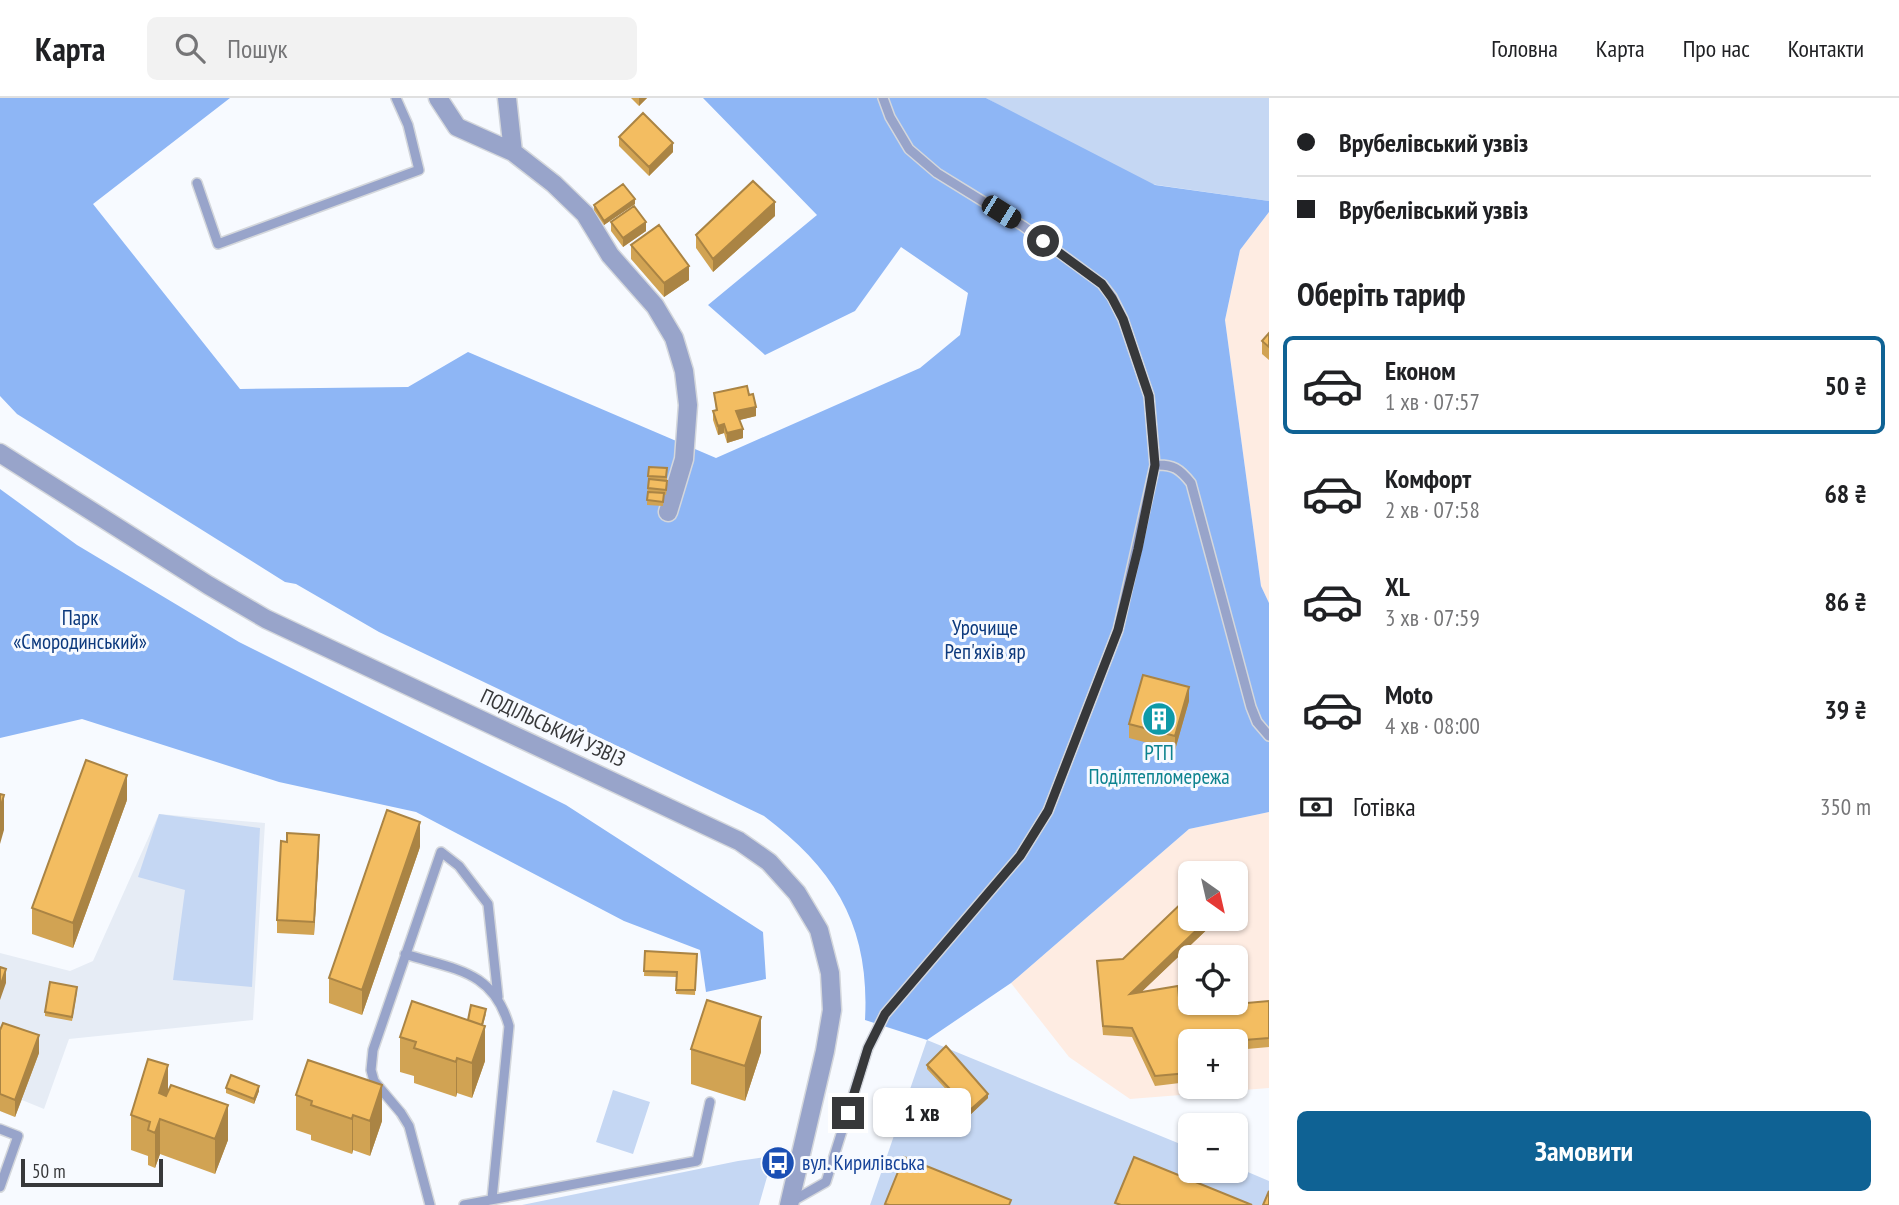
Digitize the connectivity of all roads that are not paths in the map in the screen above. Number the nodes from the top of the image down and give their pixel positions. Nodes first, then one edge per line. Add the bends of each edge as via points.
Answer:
1 (396, 98) edge
2 (438, 98) edge
3 (507, 98) edge
4 (883, 98) edge
5 (513, 152) junction
6 (197, 183) dead end
7 (0, 453) edge
8 (1155, 465) junction
9 (668, 512) dead end
10 (1269, 736) edge
11 (405, 954) junction
12 (498, 997) junction
13 (710, 1102) dead end
14 (0, 1129) edge
15 (0, 1187) edge
16 (492, 1199) junction
17 (789, 1204) edge
18 (430, 1205) edge
19 (464, 1205) edge

1 - 6 lane via 419,170 218,244
2 - 5 street via 457,127
3 - 5 street
4 - 8 lane via 909,149 937,173 1023,226 1102,284 1123,319 1149,396
5 - 9 street via 585,214 610,255 654,306 674,338 688,405 684,459
7 - 17 street, ПОДІЛЬСЬКИЙ УЗВІЗ via 266,619 739,841 769,862 797,893 819,930 830,972 832,1010 825,1051
8 - 10 lane via 1169,464 1191,482 1251,707
8 - 17 lane via 1118,630 1048,811 1020,856 885,1014 868,1048 827,1182
11 - 12 lane via 478,978
11 - 12 lane via 441,852 459,866 488,904
11 - 18 lane via 373,1050 371,1070 374,1081 409,1126
12 - 16 lane via 509,1026
13 - 16 lane via 697,1161
14 - 15 lane via 18,1136
16 - 19 lane

